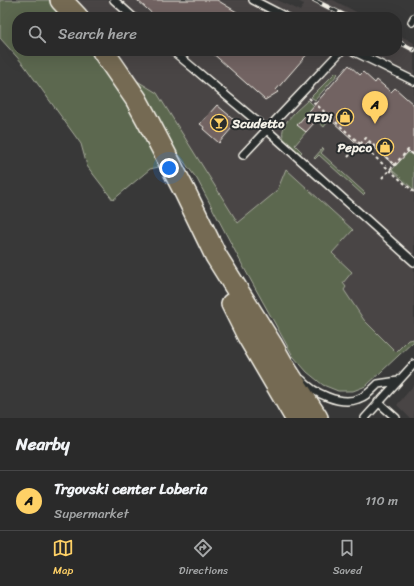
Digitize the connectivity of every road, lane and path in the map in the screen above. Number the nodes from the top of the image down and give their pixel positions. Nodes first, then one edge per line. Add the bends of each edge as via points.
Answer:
1 (61, 0) edge
2 (114, 0) edge
3 (253, 0) edge
4 (72, 12) edge
5 (127, 12) edge
6 (276, 12) edge
7 (106, 56) edge
8 (179, 56) edge
9 (336, 56) edge
10 (364, 56) edge
11 (414, 80) edge
12 (302, 91) junction
13 (267, 130) junction
14 (360, 144) junction
15 (243, 155) dead end
16 (414, 155) edge
17 (348, 157) dead end
18 (394, 165) junction
19 (390, 170) junction
20 (382, 178) dead end
21 (414, 192) edge
22 (216, 256) junction
23 (414, 262) edge
24 (271, 344) junction
25 (414, 364) edge
26 (398, 381) junction
27 (378, 402) junction
28 (296, 418) edge
29 (317, 418) edge
30 (365, 418) edge
31 (396, 418) edge

1 - 4 main road
2 - 5 lane
3 - 6 lane
7 - 22 main road via 136,99
8 - 13 lane
9 - 12 lane
10 - 11 lane
12 - 13 lane
12 - 14 path
13 - 15 lane
13 - 23 lane
14 - 17 path
14 - 18 path via 366,138
14 - 19 path
16 - 18 path via 408,150
18 - 19 path
19 - 20 path
19 - 21 path
22 - 24 main road
22 - 28 main road via 222,283 248,336
24 - 26 lane via 281,350 304,382 328,398 357,400 378,384
24 - 29 main road
25 - 26 lane
26 - 27 lane
27 - 30 lane
27 - 31 lane

